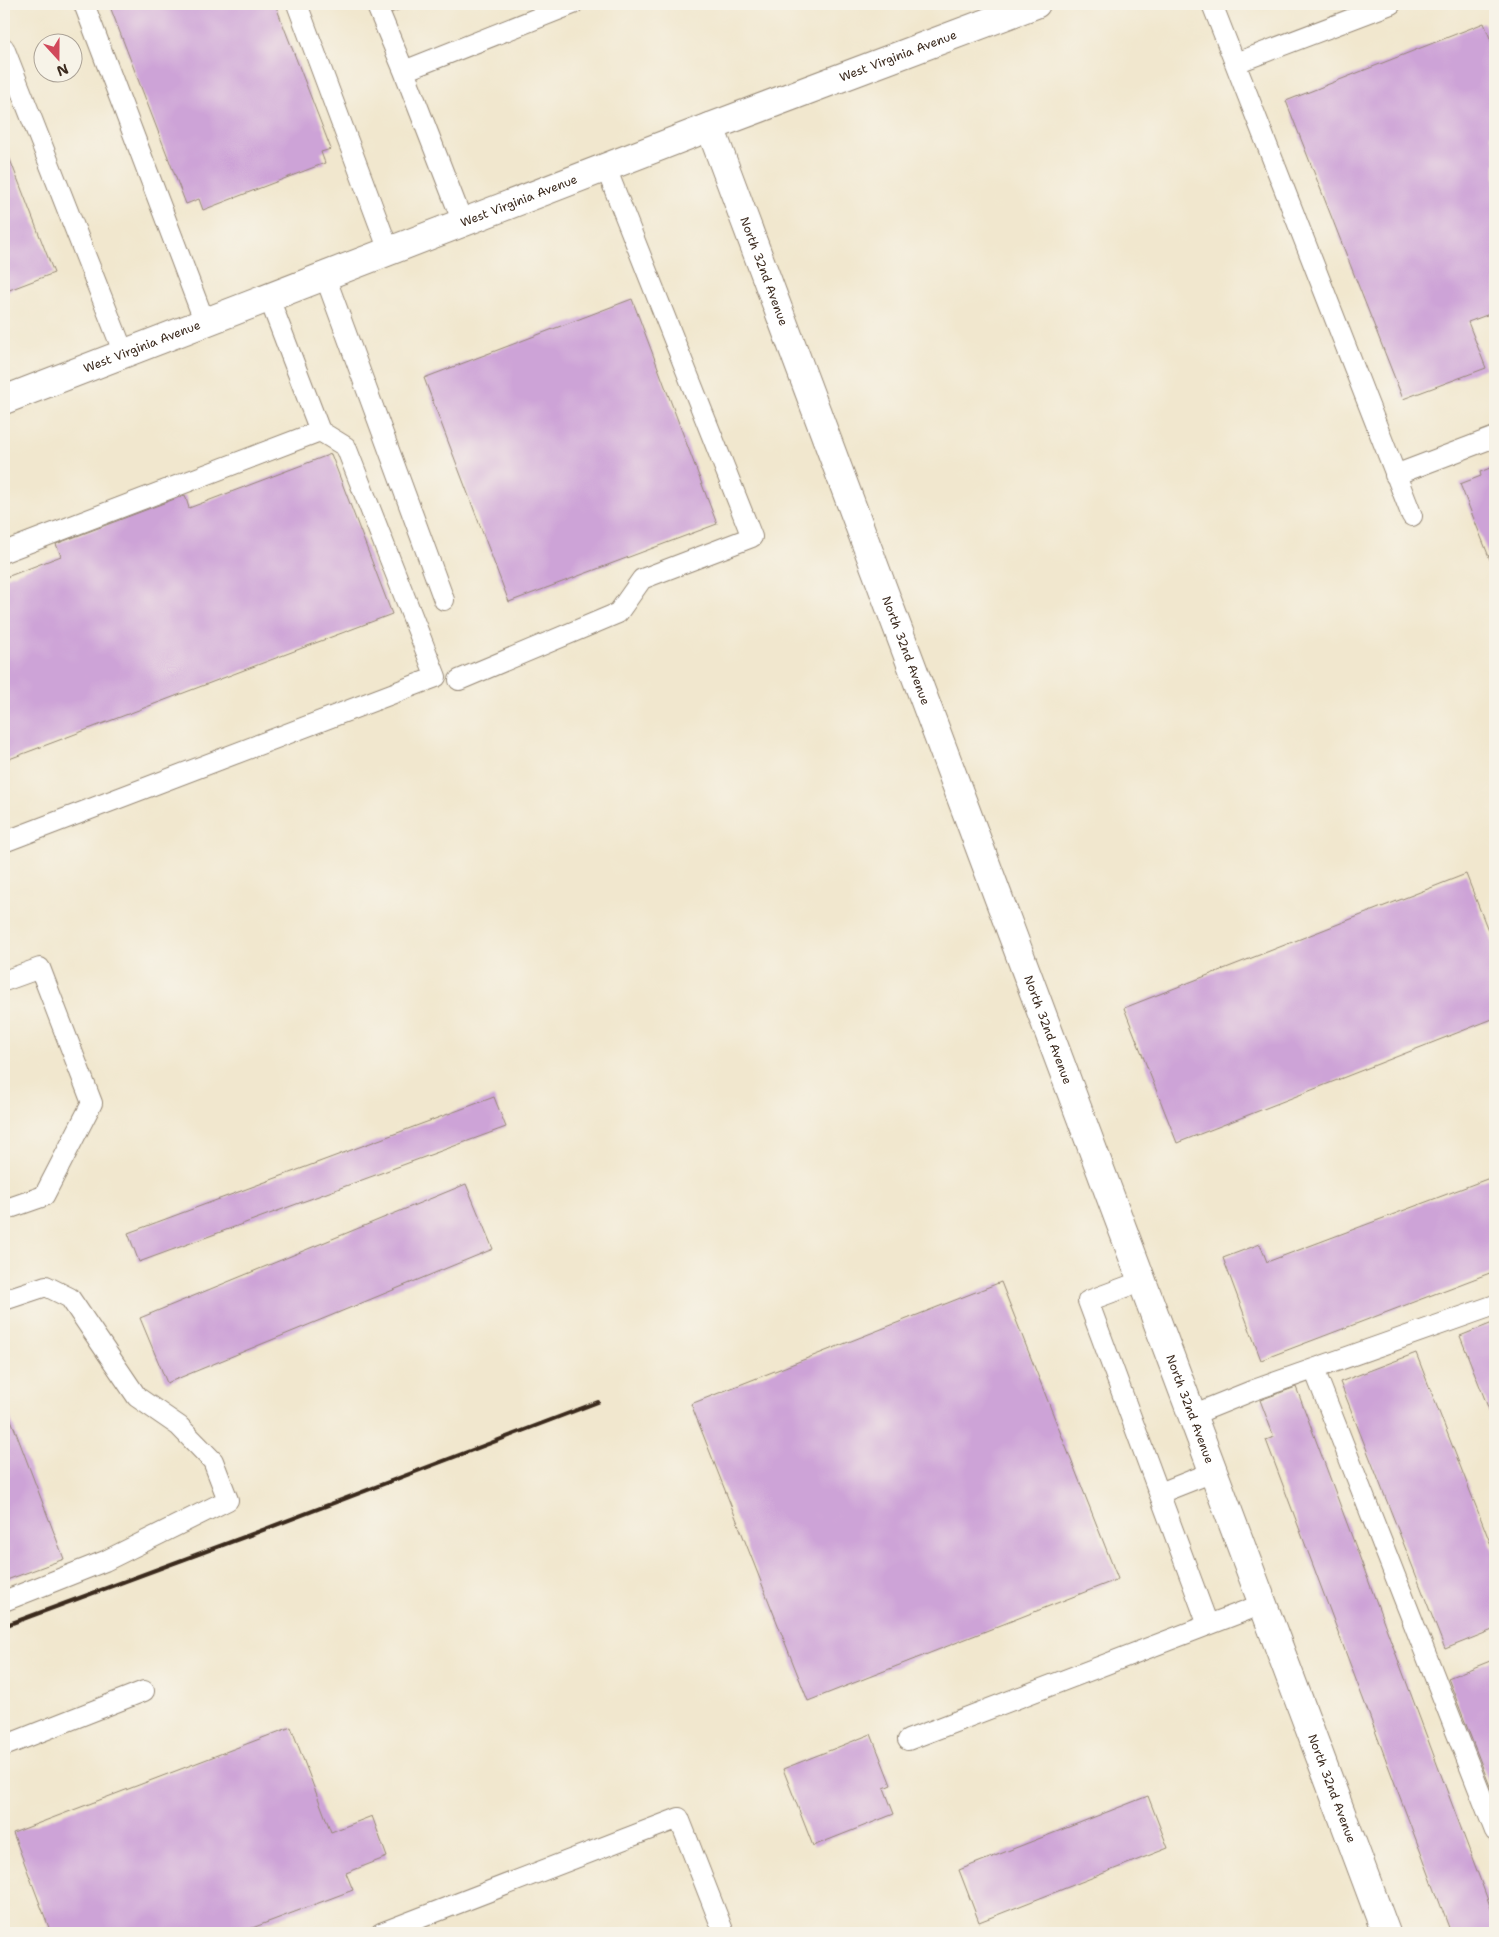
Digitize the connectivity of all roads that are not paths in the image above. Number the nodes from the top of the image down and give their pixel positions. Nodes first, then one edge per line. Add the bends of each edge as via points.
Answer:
1 (84, 4) edge
2 (297, 4) edge
3 (376, 4) edge
4 (573, 4) edge
5 (1036, 4) edge
6 (1212, 4) edge
7 (1391, 4) edge
8 (997, 11) edge
9 (4, 48) edge
10 (1236, 63) junction
11 (404, 71) junction
12 (710, 127) junction
13 (606, 168) junction
14 (463, 223) junction
15 (389, 251) junction
16 (325, 276) junction
17 (269, 298) junction
18 (205, 322) junction
19 (124, 354) junction
20 (4, 400) edge
21 (320, 431) junction
22 (1495, 437) edge
23 (1395, 474) junction
24 (1412, 516) dead end
25 (4, 552) edge
26 (444, 600) dead end
27 (458, 680) dead end
28 (4, 842) edge
29 (4, 981) edge
30 (4, 1210) edge
31 (1142, 1281) junction
32 (4, 1300) edge
33 (1495, 1305) edge
34 (1314, 1369) junction
35 (1192, 1415) junction
36 (1213, 1472) junction
37 (1160, 1493) junction
38 (4, 1601) edge
39 (1262, 1604) junction
40 (1208, 1624) junction
41 (144, 1691) dead end
42 (908, 1740) dead end
43 (4, 1746) edge
44 (1495, 1831) edge
45 (380, 1933) edge
46 (724, 1933) edge
47 (1386, 1933) edge

1 - 18 lane
2 - 15 lane
3 - 11 lane
4 - 11 lane
5 - 8 street, West Virginia Avenue
6 - 10 lane
7 - 10 lane
8 - 12 street, West Virginia Avenue
9 - 19 lane
10 - 23 lane
11 - 14 lane
12 - 13 street, West Virginia Avenue
12 - 31 street, North 32nd Avenue
13 - 14 street, West Virginia Avenue
13 - 27 lane via 752,537 642,579 618,613
14 - 15 street, West Virginia Avenue
15 - 16 street, West Virginia Avenue
16 - 17 street, West Virginia Avenue
16 - 26 lane
17 - 18 street, West Virginia Avenue
17 - 21 lane
18 - 19 street, West Virginia Avenue
19 - 20 street, West Virginia Avenue
21 - 25 lane
21 - 28 lane via 346,447 436,677
22 - 23 lane
23 - 24 lane
29 - 30 lane via 40,968 92,1103 44,1196
31 - 35 street, North 32nd Avenue
31 - 37 lane via 1088,1301
32 - 38 lane via 46,1286 70,1298 137,1397 179,1426 213,1461 228,1500 106,1561
33 - 34 lane
34 - 35 lane
34 - 44 lane
35 - 36 street, North 32nd Avenue
36 - 37 lane
36 - 39 street, North 32nd Avenue
37 - 40 lane
39 - 40 lane
39 - 47 street, North 32nd Avenue
40 - 42 lane
41 - 43 lane
45 - 46 lane via 679,1818

